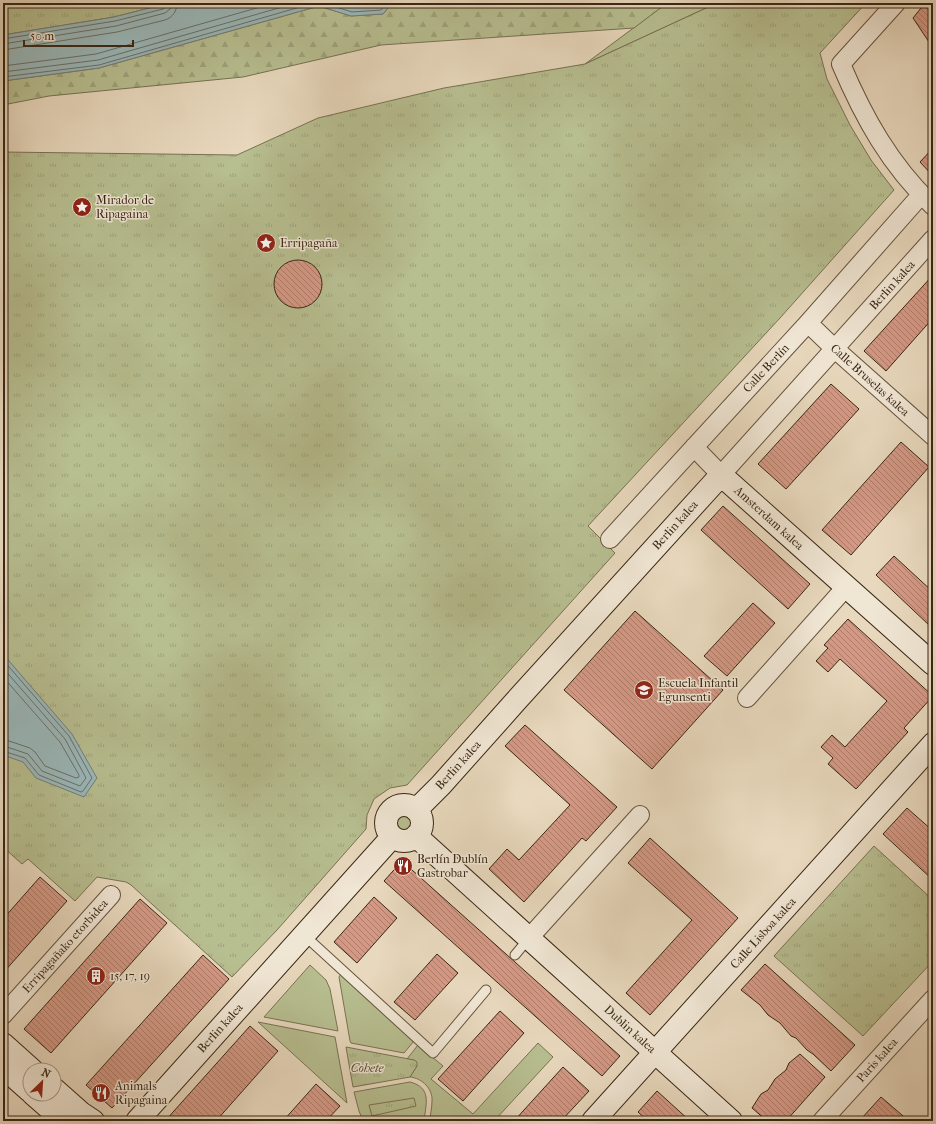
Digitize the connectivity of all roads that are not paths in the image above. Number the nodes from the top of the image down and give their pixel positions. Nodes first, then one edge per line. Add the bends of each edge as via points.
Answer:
1 (896, 3) edge
2 (927, 200) edge
3 (933, 240) edge
4 (808, 323) junction
5 (835, 349) junction
6 (933, 436) edge
7 (694, 447) junction
8 (721, 475) junction
9 (610, 539) dead end
10 (846, 587) junction
11 (933, 664) edge
12 (747, 698) dead end
13 (933, 744) edge
14 (416, 810) junction
15 (640, 814) dead end
16 (416, 836) junction
17 (392, 837) junction
18 (111, 895) dead end
19 (304, 935) junction
20 (529, 938) junction
21 (515, 955) dead end
22 (486, 990) dead end
23 (933, 999) edge
24 (3, 1015) edge
25 (3, 1044) edge
26 (655, 1052) junction
27 (23, 1062) edge
28 (3, 1068) edge
29 (22, 1084) edge
30 (62, 1096) edge
31 (42, 1102) edge
32 (64, 1121) edge
33 (93, 1121) edge
34 (136, 1121) edge
35 (592, 1121) edge
36 (731, 1121) edge
37 (822, 1121) edge

1 - 2 street via 841,64 874,132 898,167
2 - 4 street, Calle Berlín
3 - 5 street, Berlin kalea
4 - 5 street, Calle Bruselas kalea
4 - 7 street, Calle Berlín
5 - 6 street, Calle Bruselas kalea
5 - 8 street, Berlin kalea
7 - 8 street, Amsterdam kalea
7 - 9 street, Calle Berlín
8 - 10 street, Amsterdam kalea
8 - 14 street, Berlin kalea
10 - 11 street, Amsterdam kalea
10 - 12 street
13 - 26 street, Calle Lisboa kalea
14 - 16 street via 422,823
14 - 17 street via 408,806 398,806 390,811 386,829
15 - 20 street
16 - 17 street via 409,841 400,841
16 - 20 street, Dublin kalea
17 - 19 street, Berlin kalea
18 - 24 street, Erripagañako etorbidea
19 - 22 lane via 433,1053
19 - 34 street, Berlin kalea
20 - 21 lane
20 - 26 street, Dublin kalea
23 - 37 street, Paris kalea
25 - 27 street
26 - 35 street, Calle Lisboa kalea
26 - 36 street, Dublin kalea
28 - 29 street
30 - 33 street
31 - 32 street

